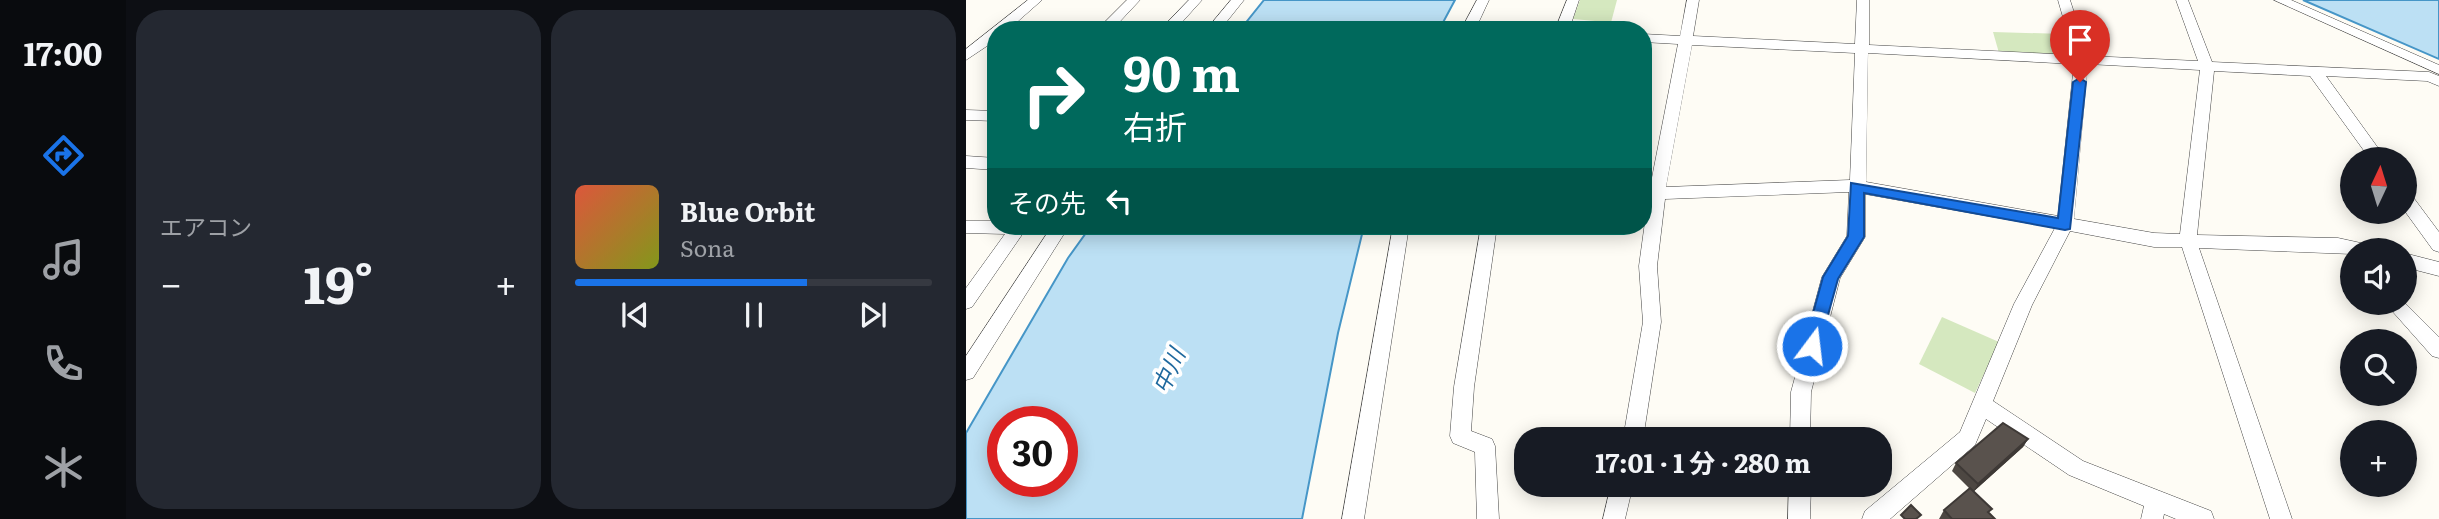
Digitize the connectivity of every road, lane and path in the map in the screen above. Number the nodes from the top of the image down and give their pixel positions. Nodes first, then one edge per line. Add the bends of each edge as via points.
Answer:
1 (1036, 0) edge
2 (1132, 0) edge
3 (1195, 0) edge
4 (1238, 0) edge
5 (1483, 0) edge
6 (1573, 0) edge
7 (1693, 0) edge
8 (1863, 0) edge
9 (2064, 0) edge
10 (2182, 0) edge
11 (2280, 0) edge
12 (1010, 21) edge
13 (1112, 21) edge
14 (1175, 21) edge
15 (1220, 21) edge
16 (1472, 21) edge
17 (1565, 21) edge
18 (1652, 38) edge
19 (1687, 40) junction
20 (987, 45) edge
21 (966, 46) edge
22 (987, 46) edge
23 (1861, 48) junction
24 (966, 56) edge
25 (2082, 60) junction
26 (2207, 66) junction
27 (2439, 70) edge
28 (2315, 72) junction
29 (2439, 81) edge
30 (987, 117) edge
31 (969, 119) edge
32 (2369, 147) edge
33 (966, 162) edge
34 (987, 163) edge
35 (1652, 186) edge
36 (1856, 187) junction
37 (1652, 194) edge
38 (2417, 215) edge
39 (2065, 225) junction
40 (966, 226) edge
41 (987, 226) edge
42 (1013, 235) edge
43 (1055, 235) edge
44 (1400, 235) edge
45 (1488, 235) edge
46 (1649, 235) edge
47 (2188, 240) junction
48 (2339, 245) edge
49 (2439, 245) edge
50 (2417, 263) edge
51 (2439, 269) edge
52 (966, 302) edge
53 (2405, 315) edge
54 (2439, 350) edge
55 (966, 372) edge
56 (1982, 405) junction
57 (1635, 427) edge
58 (1800, 427) edge
59 (1619, 497) edge
60 (1800, 497) edge
61 (2154, 510) edge
62 (1353, 519) edge
63 (1488, 519) edge
64 (1614, 519) edge
65 (1799, 519) edge
66 (1873, 519) edge
67 (2203, 519) edge
68 (2281, 519) edge

1 - 12 street
2 - 13 street
3 - 14 street
4 - 15 street
5 - 16 street
6 - 17 street
7 - 19 street
8 - 23 street
9 - 25 street
10 - 26 street
11 - 27 street
18 - 19 street
19 - 23 street
19 - 35 street
20 - 21 street
22 - 24 street
23 - 25 street
23 - 36 street
25 - 26 street
25 - 39 street
26 - 28 street
26 - 47 street
28 - 29 street
28 - 32 street
30 - 31 street
33 - 34 street
36 - 37 street
36 - 39 street
36 - 58 street via 1856,237 1831,277 1801,392
38 - 49 street
39 - 47 street via 2154,240
39 - 56 street via 2022,304
40 - 41 street
42 - 52 street
43 - 55 street
44 - 62 street
45 - 63 street via 1460,436 1485,446
46 - 57 street via 1652,322
47 - 48 street
47 - 68 street
50 - 51 street
53 - 54 street
56 - 61 street via 2076,468
56 - 66 street via 1968,438
59 - 64 street
60 - 65 street
61 - 67 street

